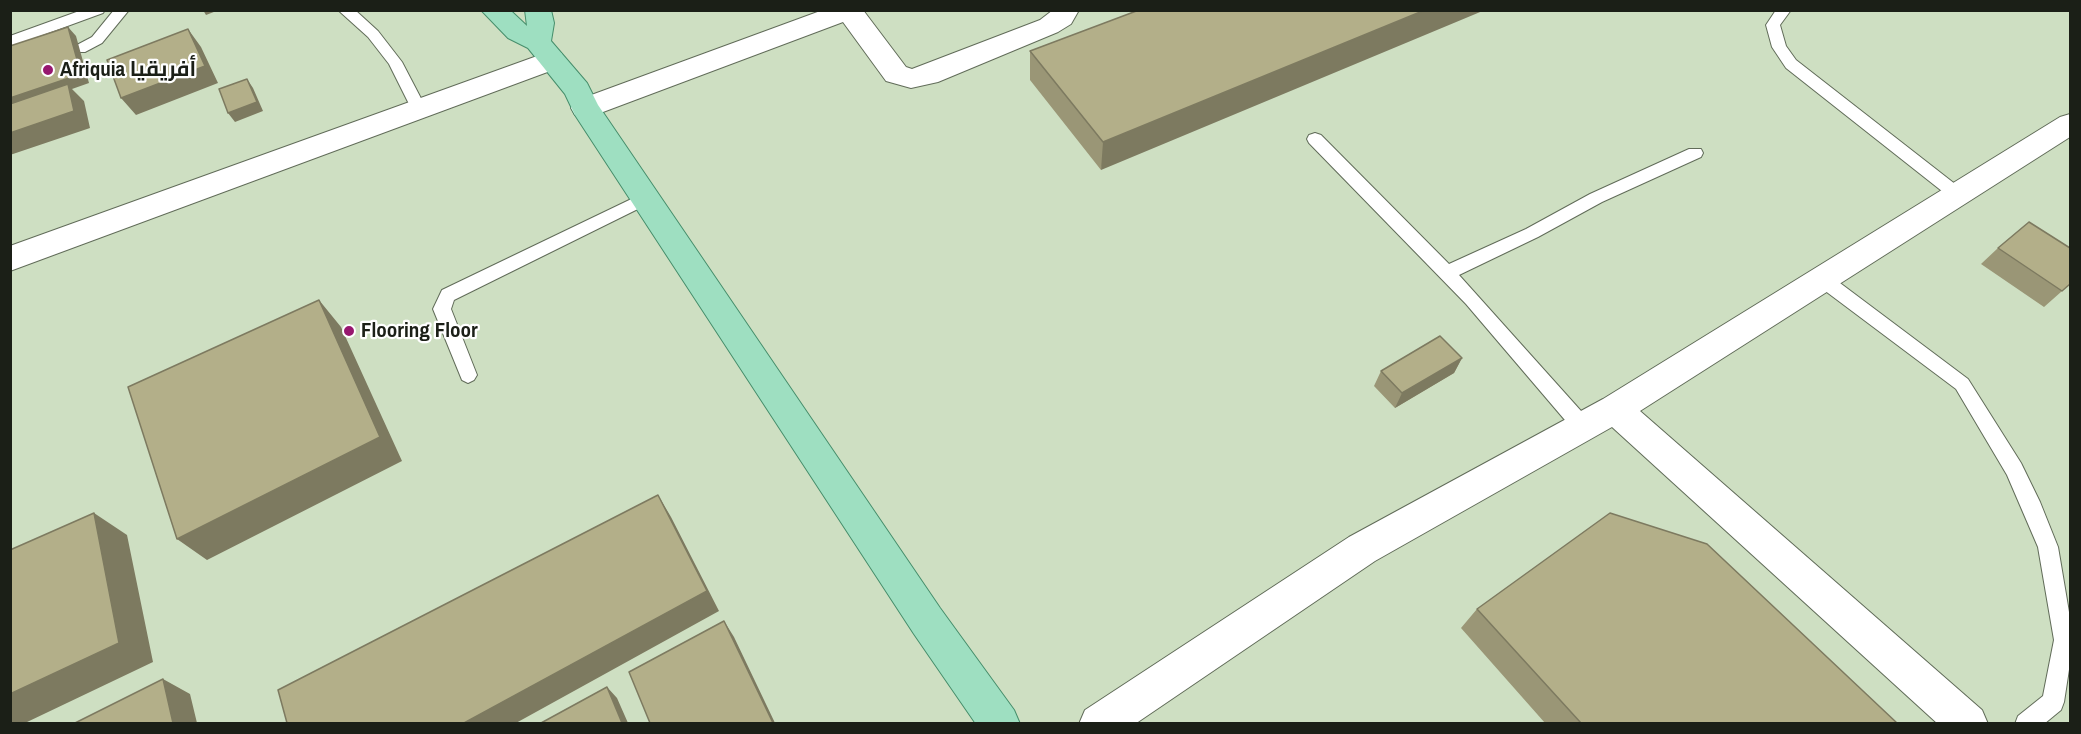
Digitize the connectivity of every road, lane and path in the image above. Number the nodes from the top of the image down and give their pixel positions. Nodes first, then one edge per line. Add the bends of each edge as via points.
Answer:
1 (98, 10) edge
2 (122, 10) edge
3 (345, 10) edge
4 (494, 10) edge
5 (769, 10) edge
6 (1066, 10) edge
7 (1784, 10) edge
8 (849, 11) edge
9 (788, 34) junction
10 (542, 38) edge
11 (10, 42) edge
12 (80, 49) dead end
13 (418, 108) junction
14 (585, 108) junction
15 (2070, 124) edge
16 (1315, 140) dead end
17 (1695, 153) dead end
18 (1958, 195) junction
19 (646, 198) junction
20 (10, 259) edge
21 (1446, 273) junction
22 (1822, 279) junction
23 (468, 375) dead end
24 (1615, 409) junction
25 (1583, 427) junction
26 (1000, 723) edge
27 (1099, 723) edge
28 (1968, 723) edge
29 (2026, 723) edge

1 - 11 lane
2 - 12 lane via 97,40
3 - 13 lane via 373,34 395,62
4 - 10 main road via 517,32
5 - 9 street
6 - 8 street via 1062,18 1049,26 911,79 896,74
7 - 18 lane via 1773,25 1779,46 1791,64
8 - 9 street
9 - 14 street
10 - 13 street
10 - 14 main road
13 - 20 street
14 - 19 main road
15 - 18 street
16 - 21 lane
17 - 21 lane
18 - 22 street
19 - 23 lane via 448,295 442,309
19 - 26 main road via 927,621
21 - 25 lane
22 - 24 street
22 - 29 lane via 1962,384 2033,508 2048,547 2064,640 2053,702
24 - 25 street
24 - 28 street
25 - 27 street via 1362,549

